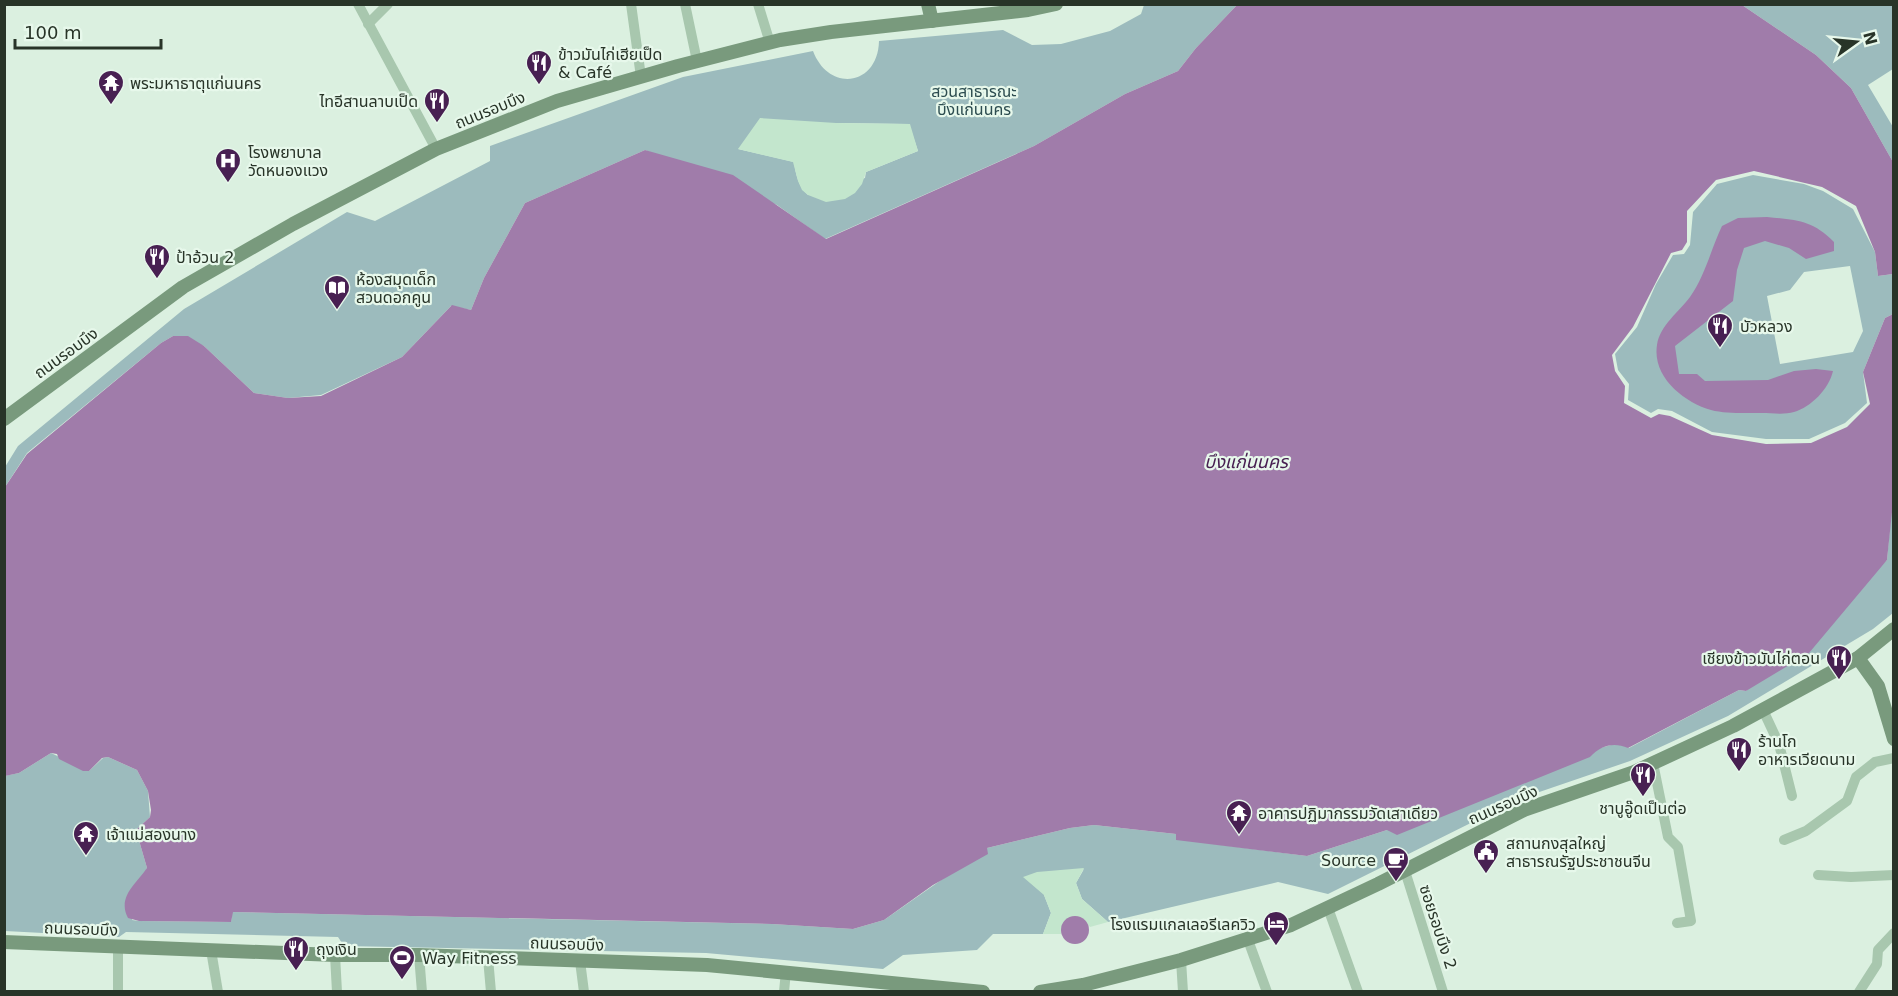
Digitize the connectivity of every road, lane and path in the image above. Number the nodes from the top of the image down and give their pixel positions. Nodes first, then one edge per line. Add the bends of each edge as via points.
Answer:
1 (358, 4) edge
2 (388, 4) edge
3 (631, 4) edge
4 (685, 4) edge
5 (758, 4) edge
6 (928, 4) edge
7 (1056, 4) edge
8 (932, 21) junction
9 (368, 24) junction
10 (770, 43) junction
11 (697, 61) junction
12 (641, 76) junction
13 (436, 149) junction
14 (4, 419) edge
15 (1893, 629) edge
16 (1858, 658) junction
17 (1763, 710) junction
18 (1893, 740) edge
19 (1893, 758) edge
20 (1653, 763) junction
21 (1792, 796) dead end
22 (1784, 840) dead end
23 (1404, 871) junction
24 (1818, 875) dead end
25 (1893, 875) edge
26 (1328, 908) junction
27 (1677, 923) dead end
28 (1893, 933) edge
29 (1248, 940) junction
30 (4, 942) edge
31 (118, 947) junction
32 (211, 950) junction
33 (335, 955) junction
34 (418, 956) junction
35 (488, 958) junction
36 (1181, 960) junction
37 (580, 961) junction
38 (786, 971) junction
39 (1083, 988) edge
40 (118, 992) edge
41 (219, 992) edge
42 (337, 992) edge
43 (422, 992) edge
44 (491, 992) edge
45 (584, 992) edge
46 (784, 992) edge
47 (982, 992) edge
48 (1040, 992) edge
49 (1183, 992) edge
50 (1267, 992) edge
51 (1358, 992) edge
52 (1443, 992) edge
53 (1859, 992) edge

1 - 9 street
2 - 9 street
3 - 12 street
4 - 11 street
5 - 10 street
6 - 8 street
7 - 8 street, ถนนรอบบึง
8 - 10 street, ถนนรอบบึง
9 - 13 street
10 - 11 street, ถนนรอบบึง
11 - 12 street, ถนนรอบบึง
12 - 13 street, ถนนรอบบึง via 557,101
13 - 14 street, ถนนรอบบึง via 292,224 183,287
15 - 16 street, ถนนรอบบึง
16 - 17 street, ถนนรอบบึง
16 - 18 street via 1878,686
17 - 20 street, ถนนรอบบึง
17 - 21 street via 1779,744
19 - 22 street via 1875,762 1856,777 1847,801 1806,831
20 - 23 street, ถนนรอบบึง via 1524,810
20 - 27 street via 1668,837 1678,847 1691,921
23 - 26 street, ถนนรอบบึง
23 - 52 street, ซอยรอบบึง 2
24 - 25 street
26 - 29 street, ถนนรอบบึง
26 - 51 street
28 - 53 street via 1878,950 1877,964
29 - 36 street, ถนนรอบบึง
29 - 50 street
30 - 31 street, ถนนรอบบึง
31 - 32 street, ถนนรอบบึง
31 - 40 street
32 - 33 street, ถนนรอบบึง
32 - 41 street
33 - 34 street, ถนนรอบบึง
33 - 42 street
34 - 35 street, ถนนรอบบึง
34 - 43 street
35 - 37 street, ถนนรอบบึง
35 - 44 street
36 - 39 street, ถนนรอบบึง
36 - 49 street
37 - 38 street, ถนนรอบบึง
37 - 45 street
38 - 46 street
38 - 47 street, ถนนรอบบึง
39 - 48 street, ถนนรอบบึง

